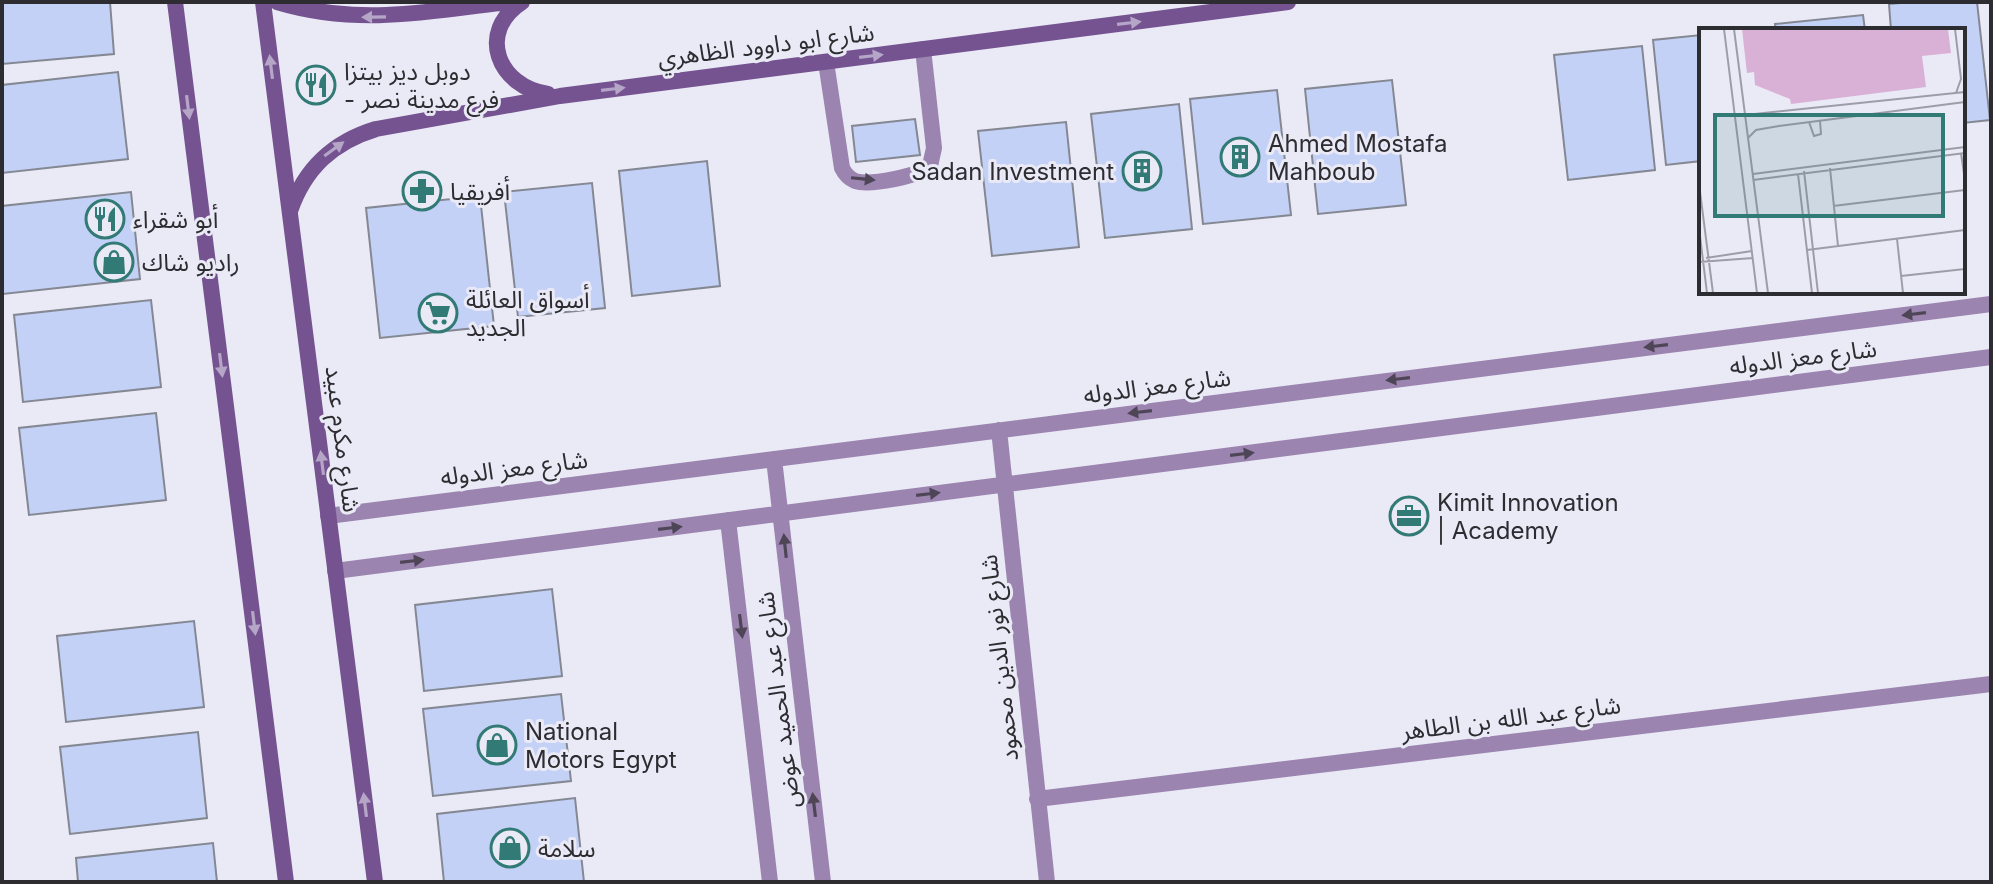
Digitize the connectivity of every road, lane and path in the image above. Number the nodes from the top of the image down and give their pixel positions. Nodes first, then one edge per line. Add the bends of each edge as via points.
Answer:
1 (175, 2) edge
2 (263, 2) edge
3 (277, 2) edge
4 (507, 2) edge
5 (522, 2) edge
6 (1288, 2) edge
7 (923, 49) junction
8 (826, 62) junction
9 (560, 96) junction
10 (290, 211) junction
11 (1991, 304) edge
12 (1991, 357) edge
13 (999, 430) junction
14 (774, 459) junction
15 (1006, 484) junction
16 (781, 513) junction
17 (328, 516) junction
18 (728, 520) junction
19 (335, 571) junction
20 (1991, 684) edge
21 (1037, 799) junction
22 (286, 882) edge
23 (375, 882) edge
24 (770, 882) edge
25 (823, 882) edge
26 (1047, 882) edge

1 -> 22 street
10 -> 2 street, شارع مكرم عبيد
4 -> 3 street via 391,17 331,15
5 - 9 street via 498,34 500,63 519,86
7 -> 6 street, شارع ابو داوود الظاهري
8 -> 7 street, شارع ابو داوود الظاهري
8 -> 7 street via 842,168 865,182 916,175 930,166 934,148
9 -> 8 street, شارع ابو داوود الظاهري
10 -> 9 street, شارع ابو داوود الظاهري via 313,167 358,135
17 -> 10 street, شارع مكرم عبيد
11 -> 13 street, شارع معز الدوله
15 -> 12 street, شارع معز الدوله
13 - 14 street, شارع معز الدوله
13 - 15 street, شارع نور الدين محمود
14 - 16 street, شارع عبد الحميد عوض
14 - 17 street, شارع معز الدوله
16 -> 15 street, شارع معز الدوله
15 - 21 street, شارع نور الدين محمود
16 - 18 street, شارع معز الدوله
25 -> 16 street, شارع عبد الحميد عوض
17 - 19 street, شارع مكرم عبيد
19 -> 18 street, شارع معز الدوله
18 -> 24 street, شارع عبد الحميد عوض
23 -> 19 street, شارع مكرم عبيد
20 - 21 street, شارع عبد الله بن الطاهر
21 - 26 street, شارع نور الدين محمود

